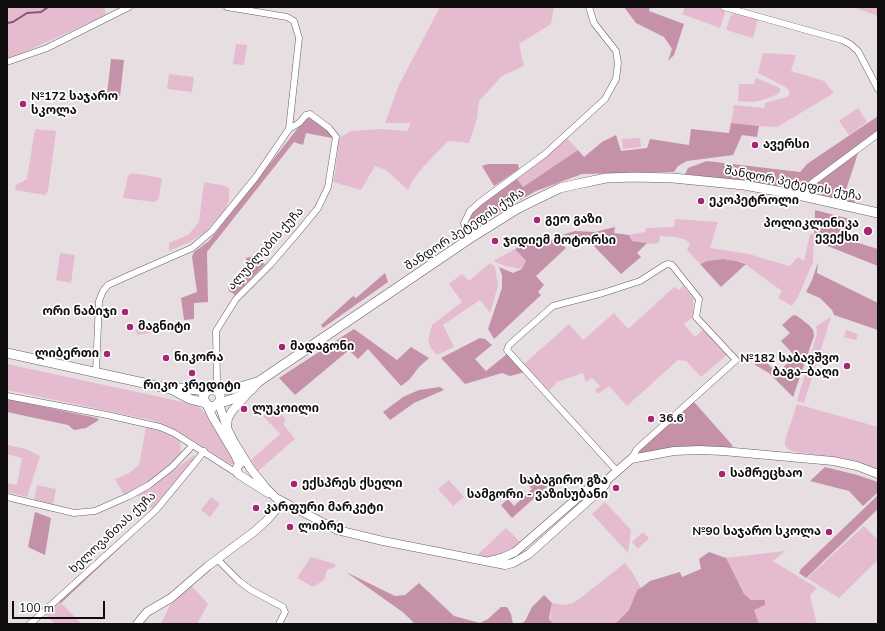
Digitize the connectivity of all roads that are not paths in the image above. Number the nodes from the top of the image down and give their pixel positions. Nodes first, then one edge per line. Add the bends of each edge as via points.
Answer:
1 (130, 7) edge
2 (227, 7) edge
3 (589, 7) edge
4 (724, 7) edge
5 (7, 62) edge
6 (878, 88) edge
7 (288, 129) junction
8 (878, 134) edge
9 (806, 197) junction
10 (878, 213) edge
11 (470, 239) junction
12 (7, 353) edge
13 (96, 372) junction
14 (258, 382) junction
15 (171, 389) junction
16 (213, 390) junction
17 (251, 390) junction
18 (7, 396) edge
19 (219, 403) junction
20 (206, 404) junction
21 (227, 428) junction
22 (193, 444) junction
23 (204, 451) junction
24 (631, 459) junction
25 (222, 464) junction
26 (238, 464) junction
27 (249, 466) junction
28 (617, 471) junction
29 (878, 474) edge
30 (239, 475) junction
31 (7, 497) edge
32 (279, 500) junction
33 (217, 559) junction
34 (147, 612) junction
35 (30, 624) edge
36 (137, 624) edge
37 (144, 624) edge
38 (279, 624) edge

1 - 5 street via 47,48
2 - 7 street via 287,17 294,21 299,38
3 - 11 street via 594,23 616,51 616,79 605,99 545,154 470,211 464,223
4 - 6 street via 850,44 858,51
7 - 13 street via 256,177 212,231 192,248 130,274 108,285 103,291 99,301
7 - 16 street, ალუბლების ქუჩა via 300,124 306,115 310,114 329,128 336,137 328,187 318,208 270,265 236,299 216,331 217,381
8 - 9 street via 812,183
9 - 10 main road, შანდორ პეტეფის ქუჩა
9 - 11 main road, შანდორ პეტეფის ქუჩა via 699,180 606,178 567,187 537,199
11 - 14 main road, შანდორ პეტეფის ქუჩა
12 - 13 main road
13 - 15 main road
14 - 16 main road, შანდორ პეტეფის ქუჩა via 233,389
14 - 17 main road, შანდორ პეტეფის ქუჩა
15 - 16 main road, შანდორ პეტეფის ქუჩა
15 - 20 main road
16 - 19 main road via 221,397
16 - 20 main road via 203,398
17 - 19 main road, შანდორ პეტეფის ქუჩა
17 - 21 street via 232,411
18 - 22 street via 160,427
19 - 20 main road via 213,407
19 - 21 street
20 - 26 street via 236,455
21 - 27 street
22 - 23 street
22 - 31 street via 172,467 149,485 95,511 74,513
23 - 25 street
23 - 35 street, ხელოვანთას ქუჩა via 156,510
24 - 28 street
24 - 28 street via 637,449 736,360 696,316 699,299 672,265 668,264 640,281 553,306 509,345 507,350
24 - 29 street via 674,451 723,451 833,461
25 - 26 street
25 - 30 street
26 - 27 street via 243,462
26 - 30 street via 236,469
27 - 30 street via 250,472 247,475
27 - 32 street
28 - 32 street via 607,480 597,481 515,552 485,562 337,530
30 - 32 street
32 - 33 street via 266,521
33 - 34 street via 171,598
33 - 38 street via 251,590 283,607 285,612
34 - 36 street
34 - 37 street

